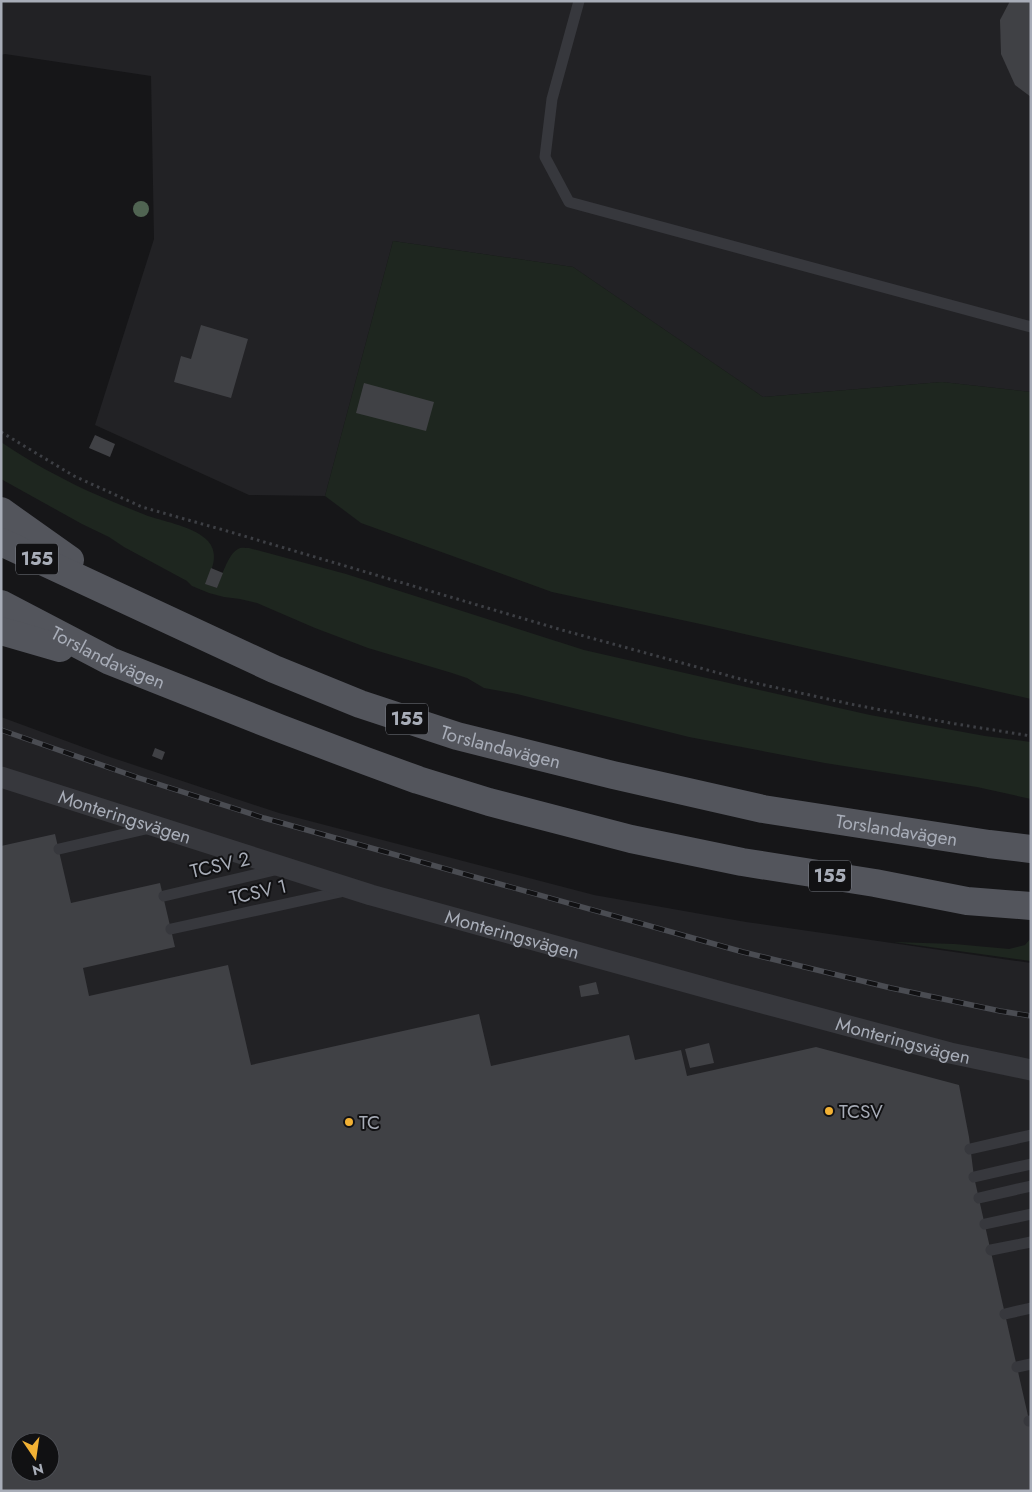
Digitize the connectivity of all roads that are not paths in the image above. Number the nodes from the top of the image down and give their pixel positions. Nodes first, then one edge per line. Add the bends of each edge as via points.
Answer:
1 (579, 1) edge
2 (1031, 327) edge
3 (1, 511) edge
4 (1, 542) edge
5 (128, 602) junction
6 (1, 604) edge
7 (1, 631) edge
8 (110, 661) junction
9 (1, 777) edge
10 (156, 826) junction
11 (59, 849) dead end
12 (1031, 849) edge
13 (284, 868) junction
14 (352, 889) junction
15 (164, 896) dead end
16 (1031, 906) edge
17 (171, 930) dead end
18 (1031, 1070) edge
19 (1031, 1135) edge
20 (970, 1149) dead end
21 (1031, 1164) edge
22 (974, 1177) dead end
23 (1031, 1186) edge
24 (979, 1198) dead end
25 (1031, 1214) edge
26 (984, 1224) dead end
27 (1031, 1242) edge
28 (990, 1250) dead end
29 (1031, 1308) edge
30 (1005, 1314) dead end
31 (1031, 1364) edge
32 (1017, 1367) dead end

1 - 2 lane via 552,99 545,157 569,202
3 - 5 main road
4 - 5 main road, Torslandavägen / 155
5 - 12 main road, Torslandavägen / 155 via 274,669 360,704 457,736 764,809
6 - 8 main road, Torslandavägen / 155
7 - 8 main road
8 - 16 main road, Torslandavägen / 155 via 418,780 555,820 742,862 967,901
9 - 10 street, Monteringsvägen
10 - 11 lane
10 - 13 street, Monteringsvägen
13 - 14 street, Monteringsvägen
13 - 15 lane, TCSV 2
14 - 17 lane, TCSV 1
14 - 18 street, Monteringsvägen via 950,1053
19 - 20 lane
21 - 22 lane
23 - 24 lane
25 - 26 lane
27 - 28 lane
29 - 30 lane
31 - 32 lane

